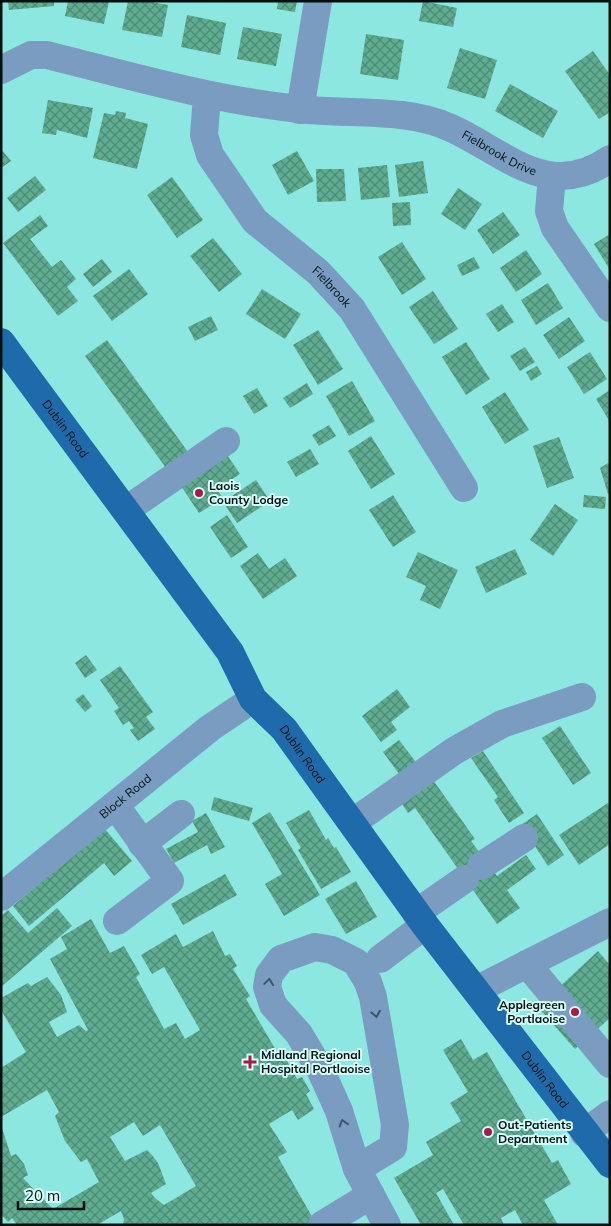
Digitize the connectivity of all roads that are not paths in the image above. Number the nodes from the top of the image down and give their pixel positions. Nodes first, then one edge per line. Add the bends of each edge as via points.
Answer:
1 (318, 1) edge
2 (1, 70) edge
3 (207, 96) junction
4 (300, 110) junction
5 (610, 159) edge
6 (552, 176) junction
7 (610, 308) edge
8 (1, 342) edge
9 (226, 441) dead end
10 (464, 488) dead end
11 (126, 510) junction
12 (582, 697) dead end
13 (253, 699) junction
14 (115, 805) junction
15 (181, 814) dead end
16 (352, 822) junction
17 (524, 838) dead end
18 (142, 844) junction
19 (1, 897) edge
20 (420, 919) junction
21 (117, 921) dead end
22 (610, 922) edge
23 (380, 959) dead end
24 (527, 964) junction
25 (476, 990) junction
26 (610, 1064) edge
27 (610, 1114) edge
28 (584, 1133) junction
29 (610, 1164) edge
30 (357, 1169) junction
31 (371, 1195) junction
32 (322, 1225) edge
33 (388, 1225) edge

1 - 4 street
2 - 3 street via 31,56 48,55
3 - 4 street
3 - 10 street, Fielbrook via 204,135 210,155 255,221 318,272 352,309
4 - 6 street, Fielbrook Drive via 413,115 451,128 534,173
5 - 6 street via 596,168
6 - 7 street, Fielbrook Drive via 549,211 555,228
8 - 11 main road, Dublin Road
9 - 11 street
11 - 13 main road, Dublin Road via 230,652
12 - 16 street via 502,724 454,751
13 - 14 street, Block Road via 210,728
13 - 16 main road, Dublin Road via 284,729
14 - 18 street
14 - 19 street, Block Road
15 - 18 street
16 - 20 main road, Dublin Road
17 - 20 street via 473,873
18 - 21 street via 170,880
20 - 23 street
20 - 25 main road, Dublin Road
22 - 24 street
24 - 25 street
24 - 26 street
25 - 28 main road, Dublin Road
27 - 28 street
28 - 29 main road, Dublin Road
30 -> 30 street via 339,1111 321,1070 298,1034 273,1005 267,987 269,975 281,959 315,947 332,950 356,962 373,997 395,1125 394,1146
30 - 31 street
31 - 32 street
31 - 33 street

